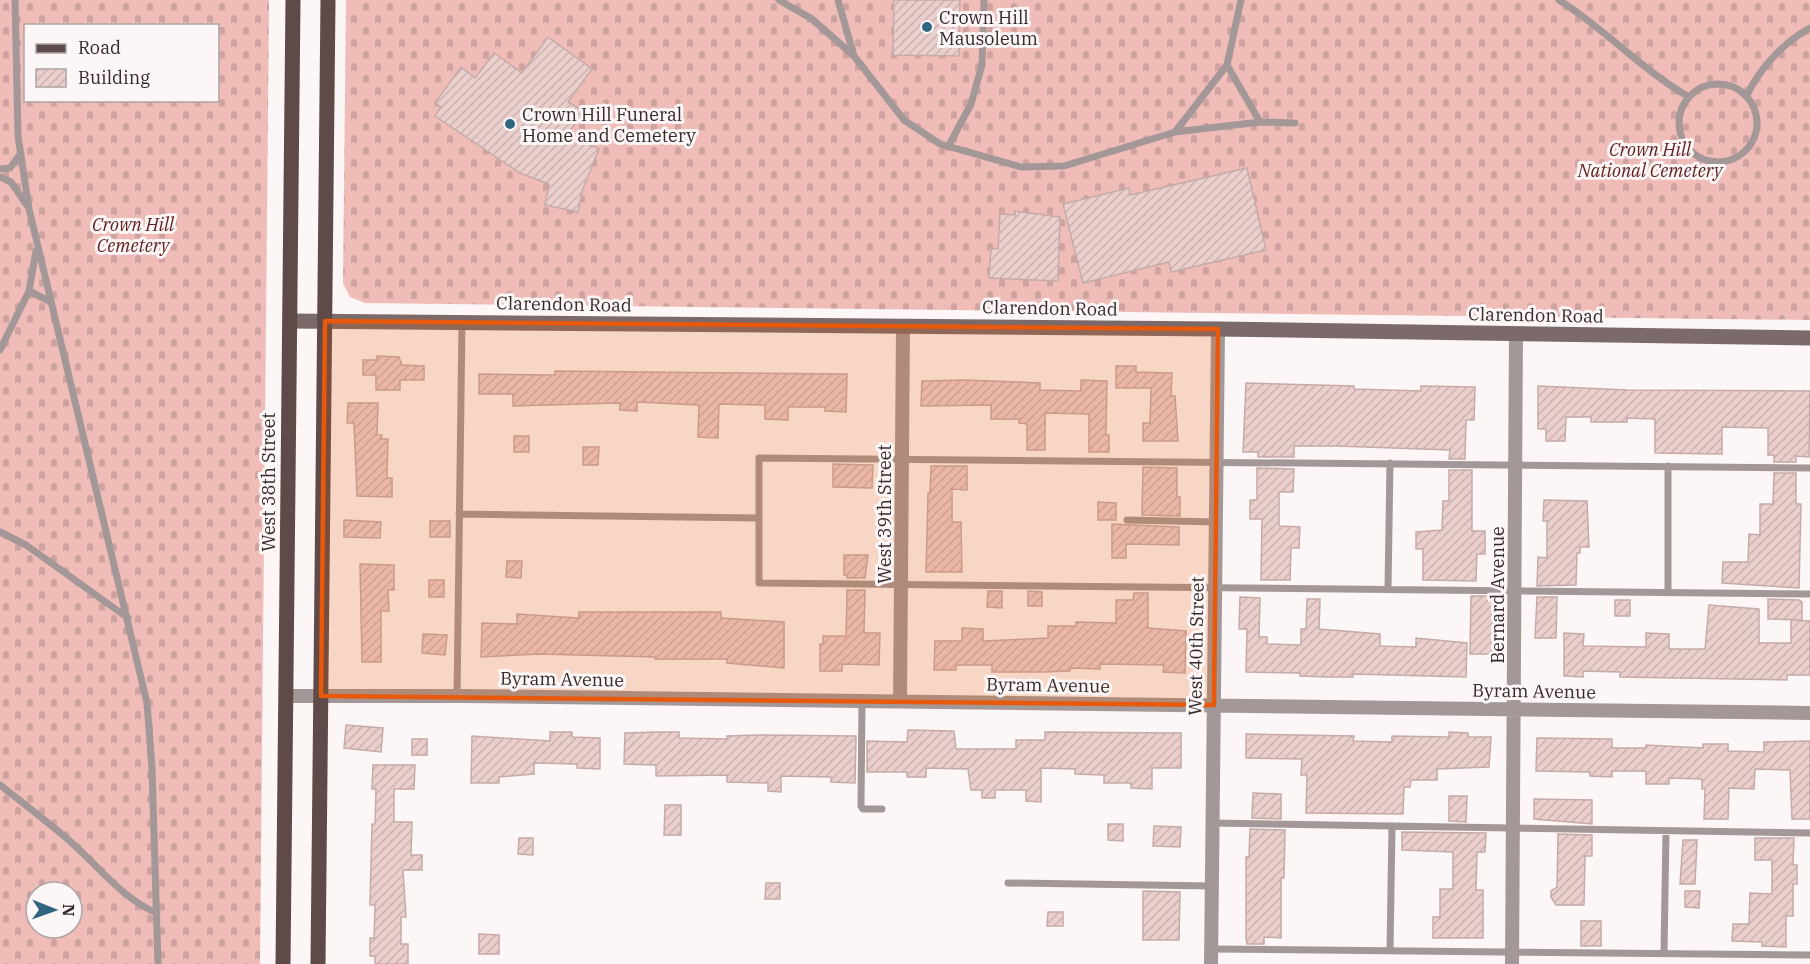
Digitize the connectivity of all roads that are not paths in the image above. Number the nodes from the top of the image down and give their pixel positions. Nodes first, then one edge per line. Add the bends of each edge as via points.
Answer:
1 (15, 0) edge
2 (293, 0) edge
3 (328, 0) edge
4 (779, 0) edge
5 (838, 0) edge
6 (984, 0) edge
7 (1241, 0) edge
8 (1559, 0) edge
9 (1810, 28) edge
10 (854, 57) junction
11 (1227, 65) junction
12 (1746, 95) junction
13 (1689, 97) junction
14 (1260, 122) junction
15 (1295, 123) dead end
16 (1175, 132) junction
17 (948, 147) junction
18 (21, 153) junction
19 (0, 169) edge
20 (0, 177) edge
21 (29, 209) junction
22 (37, 246) junction
23 (29, 291) junction
24 (49, 301) junction
25 (290, 321) junction
26 (325, 321) junction
27 (462, 322) junction
28 (903, 326) junction
29 (1218, 329) junction
30 (1516, 334) junction
31 (1810, 338) edge
32 (0, 350) edge
33 (902, 459) junction
34 (1216, 461) junction
35 (1390, 463) junction
36 (1516, 464) junction
37 (1668, 466) junction
38 (1810, 468) edge
39 (459, 514) junction
40 (758, 519) junction
41 (1127, 520) dead end
42 (1216, 522) junction
43 (0, 532) edge
44 (901, 584) junction
45 (1215, 587) junction
46 (1388, 589) junction
47 (1515, 591) junction
48 (1668, 593) junction
49 (1810, 594) edge
50 (128, 618) junction
51 (286, 696) junction
52 (321, 696) junction
53 (457, 696) junction
54 (862, 701) junction
55 (900, 701) junction
56 (1214, 705) junction
57 (1515, 709) junction
58 (1810, 713) edge
59 (0, 785) edge
60 (882, 809) dead end
61 (1213, 823) junction
62 (1392, 826) junction
63 (1513, 828) junction
64 (1666, 831) junction
65 (1810, 833) edge
66 (1008, 882) dead end
67 (1212, 886) junction
68 (157, 913) junction
69 (1211, 949) junction
70 (1390, 950) junction
71 (1665, 953) junction
72 (1810, 955) edge
73 (1512, 958) edge
74 (158, 964) edge
75 (283, 964) edge
76 (318, 964) edge
77 (1211, 964) edge

1 - 18 lane
2 - 25 main road, West 38th Street
3 - 26 main road
4 - 10 lane via 812,19
5 - 10 lane
6 - 17 lane via 982,65 971,104
7 - 11 lane
8 - 13 lane
9 - 12 lane via 1795,36 1755,77
10 - 17 lane via 904,120
11 - 14 lane
11 - 16 lane
12 - 13 lane via 1737,88 1715,83
12 - 13 lane via 1756,112 1757,132 1743,153 1719,162 1700,157 1685,144 1679,122
14 - 15 lane
14 - 16 lane
16 - 17 lane via 1064,166 1021,168
18 - 19 lane via 10,168
18 - 21 lane
20 - 21 lane via 11,182
21 - 22 lane
22 - 23 lane
22 - 24 lane
23 - 24 lane
23 - 32 lane
24 - 50 lane
25 - 26 street, Clarendon Road
25 - 51 main road, West 38th Street
26 - 27 street, Clarendon Road
26 - 52 main road
27 - 28 street, Clarendon Road
27 - 39 lane
28 - 29 street, Clarendon Road
28 - 33 street, West 39th Street
29 - 30 street, Clarendon Road
29 - 34 street, West 40th Street
30 - 31 street, Clarendon Road
30 - 36 street, Bernard Avenue
33 - 34 lane
33 - 40 lane via 759,458
33 - 44 street, West 39th Street
34 - 35 lane
34 - 42 street, West 40th Street
35 - 36 lane
35 - 46 lane
36 - 37 lane
36 - 47 street, Bernard Avenue
37 - 38 lane
37 - 48 lane
39 - 40 lane
39 - 53 lane
40 - 44 lane via 759,583
41 - 42 lane
42 - 45 street, West 40th Street
43 - 50 lane via 26,545
44 - 45 lane
44 - 55 street, West 39th Street
45 - 46 lane
45 - 56 street, West 40th Street
46 - 47 lane
47 - 48 lane
47 - 57 street, Bernard Avenue
48 - 49 lane
50 - 68 lane via 147,704
51 - 52 street, Byram Avenue
51 - 75 main road, West 38th Street
52 - 53 street, Byram Avenue
52 - 76 main road
53 - 54 street, Byram Avenue
54 - 55 street, Byram Avenue
54 - 60 lane via 861,806
55 - 56 street, Byram Avenue
56 - 57 street, Byram Avenue
56 - 61 street, West 40th Street
57 - 58 street, Byram Avenue
57 - 63 street, Bernard Avenue
59 - 68 lane via 145,908
61 - 62 lane
61 - 67 street, West 40th Street
62 - 63 lane
62 - 70 lane
63 - 64 lane
63 - 73 street, Bernard Avenue
64 - 65 lane
64 - 71 lane
66 - 67 lane
67 - 69 street, West 40th Street
68 - 74 lane
69 - 70 lane
69 - 77 street, West 40th Street
70 - 73 lane
71 - 72 lane
71 - 73 lane

